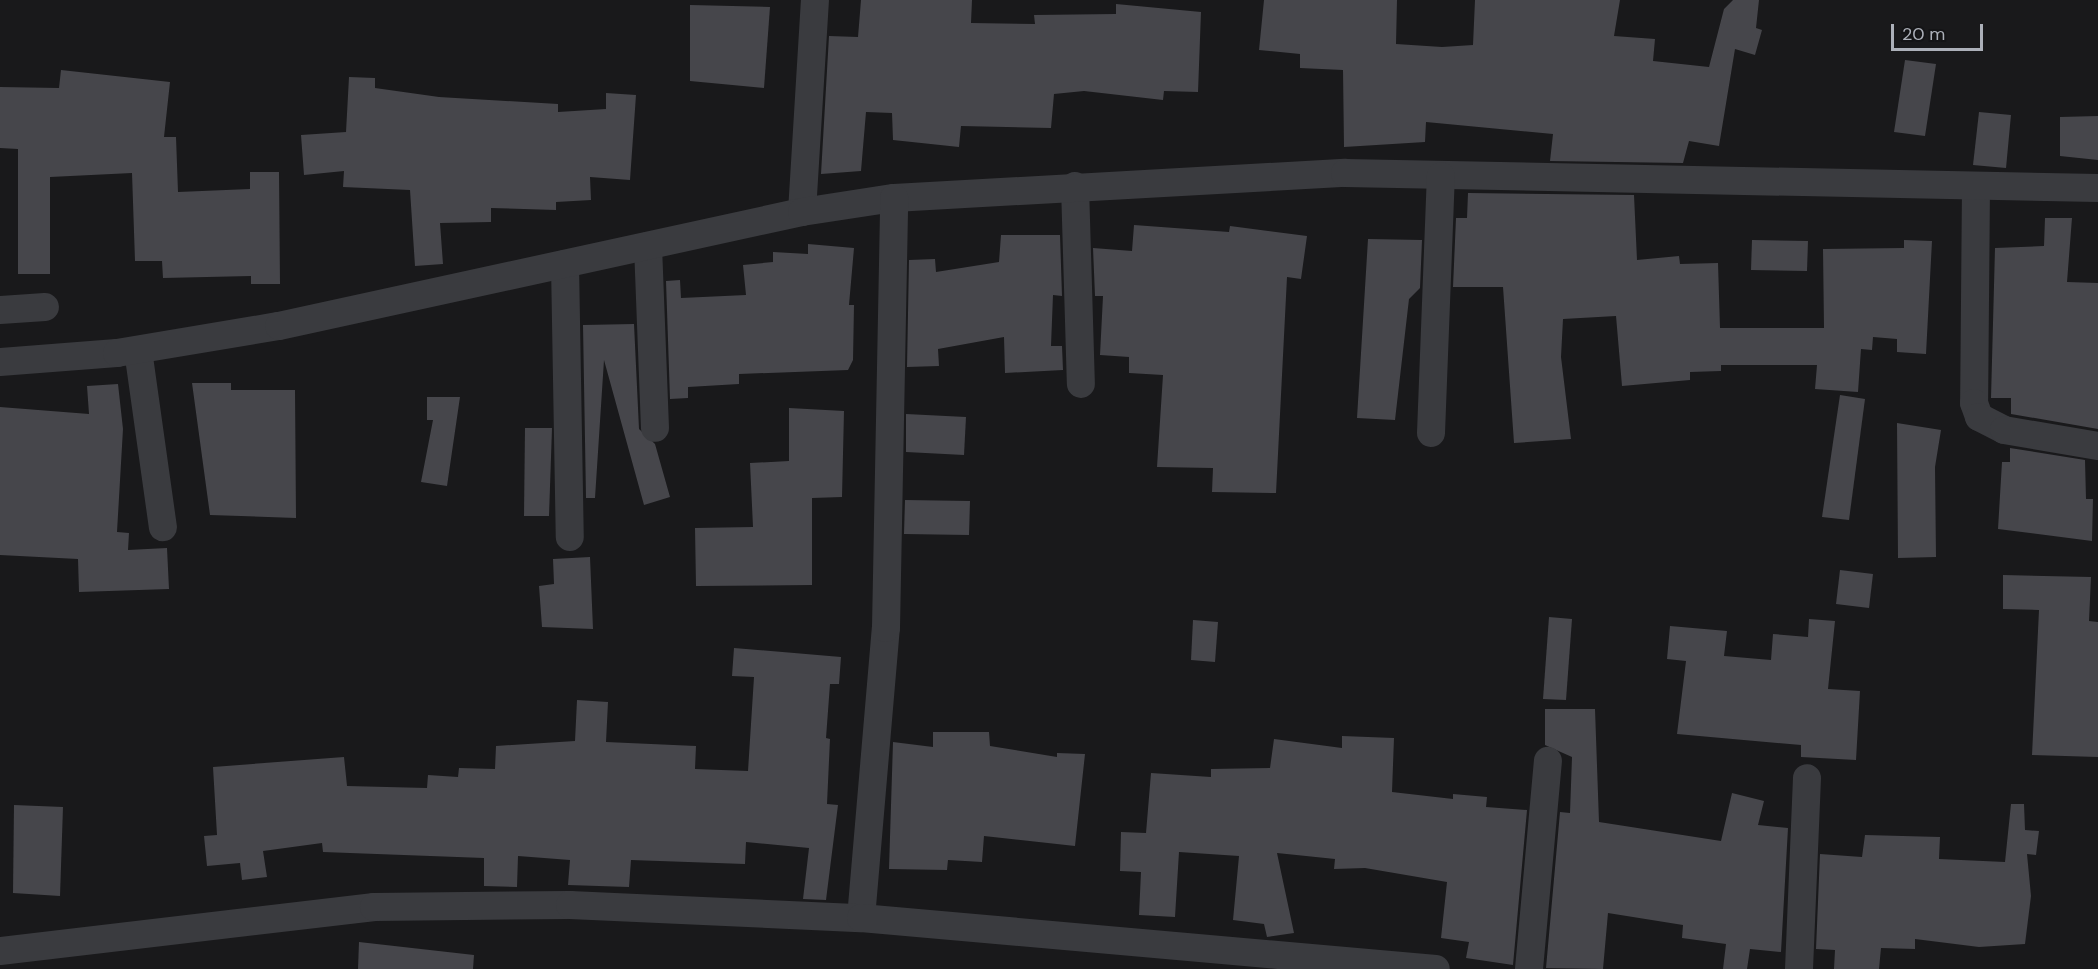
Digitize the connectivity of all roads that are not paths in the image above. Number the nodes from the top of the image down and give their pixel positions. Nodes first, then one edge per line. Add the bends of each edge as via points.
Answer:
1 (815, 0) edge
2 (1441, 176) junction
3 (1075, 186) junction
4 (1976, 186) junction
5 (2098, 188) edge
6 (894, 198) junction
7 (802, 212) junction
8 (648, 246) junction
9 (565, 264) junction
10 (45, 307) dead end
11 (0, 310) edge
12 (138, 350) junction
13 (0, 362) edge
14 (1081, 384) dead end
15 (656, 428) dead end
16 (1431, 433) dead end
17 (2098, 446) edge
18 (163, 527) dead end
19 (570, 537) dead end
20 (1548, 761) dead end
21 (1807, 778) dead end
22 (861, 918) junction
23 (0, 951) edge
24 (39, 958) edge
25 (1184, 959) edge
26 (1303, 964) edge
27 (1436, 969) edge
28 (1529, 969) edge
29 (1799, 969) edge

1 - 7 street
2 - 3 street via 1345,173
2 - 4 street
2 - 16 street
3 - 6 street
3 - 14 street
4 - 5 street
4 - 17 street via 1974,402 1979,417 2004,430
6 - 7 street
6 - 22 street via 886,628
7 - 8 street
8 - 9 street
8 - 15 street
9 - 12 street via 279,326
9 - 19 street
10 - 11 street
12 - 13 street
12 - 18 street
20 - 28 street
21 - 29 street
22 - 24 street via 570,905 374,907
22 - 25 street
23 - 24 street
25 - 26 street
26 - 27 street

